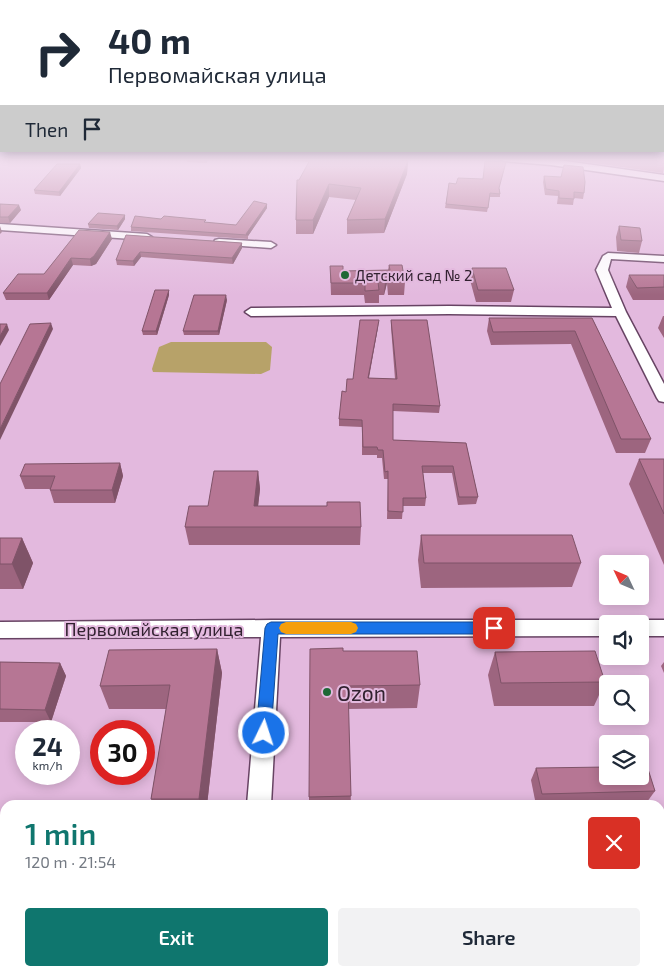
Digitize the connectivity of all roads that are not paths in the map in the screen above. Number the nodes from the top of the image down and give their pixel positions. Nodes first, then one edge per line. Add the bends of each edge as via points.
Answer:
1 (0, 227) edge
2 (154, 238) edge
3 (203, 241) edge
4 (271, 245) dead end
5 (664, 259) edge
6 (251, 312) dead end
7 (620, 312) junction
8 (664, 398) edge
9 (271, 628) junction
10 (599, 628) edge
11 (649, 628) edge
12 (664, 628) edge
13 (0, 630) edge
14 (259, 800) edge

1 - 2 street
3 - 4 street
5 - 7 street via 608,256 602,270
6 - 7 street
7 - 8 street
9 - 10 street, Первомайская улица
9 - 13 street, Первомайская улица
9 - 14 street
11 - 12 street

